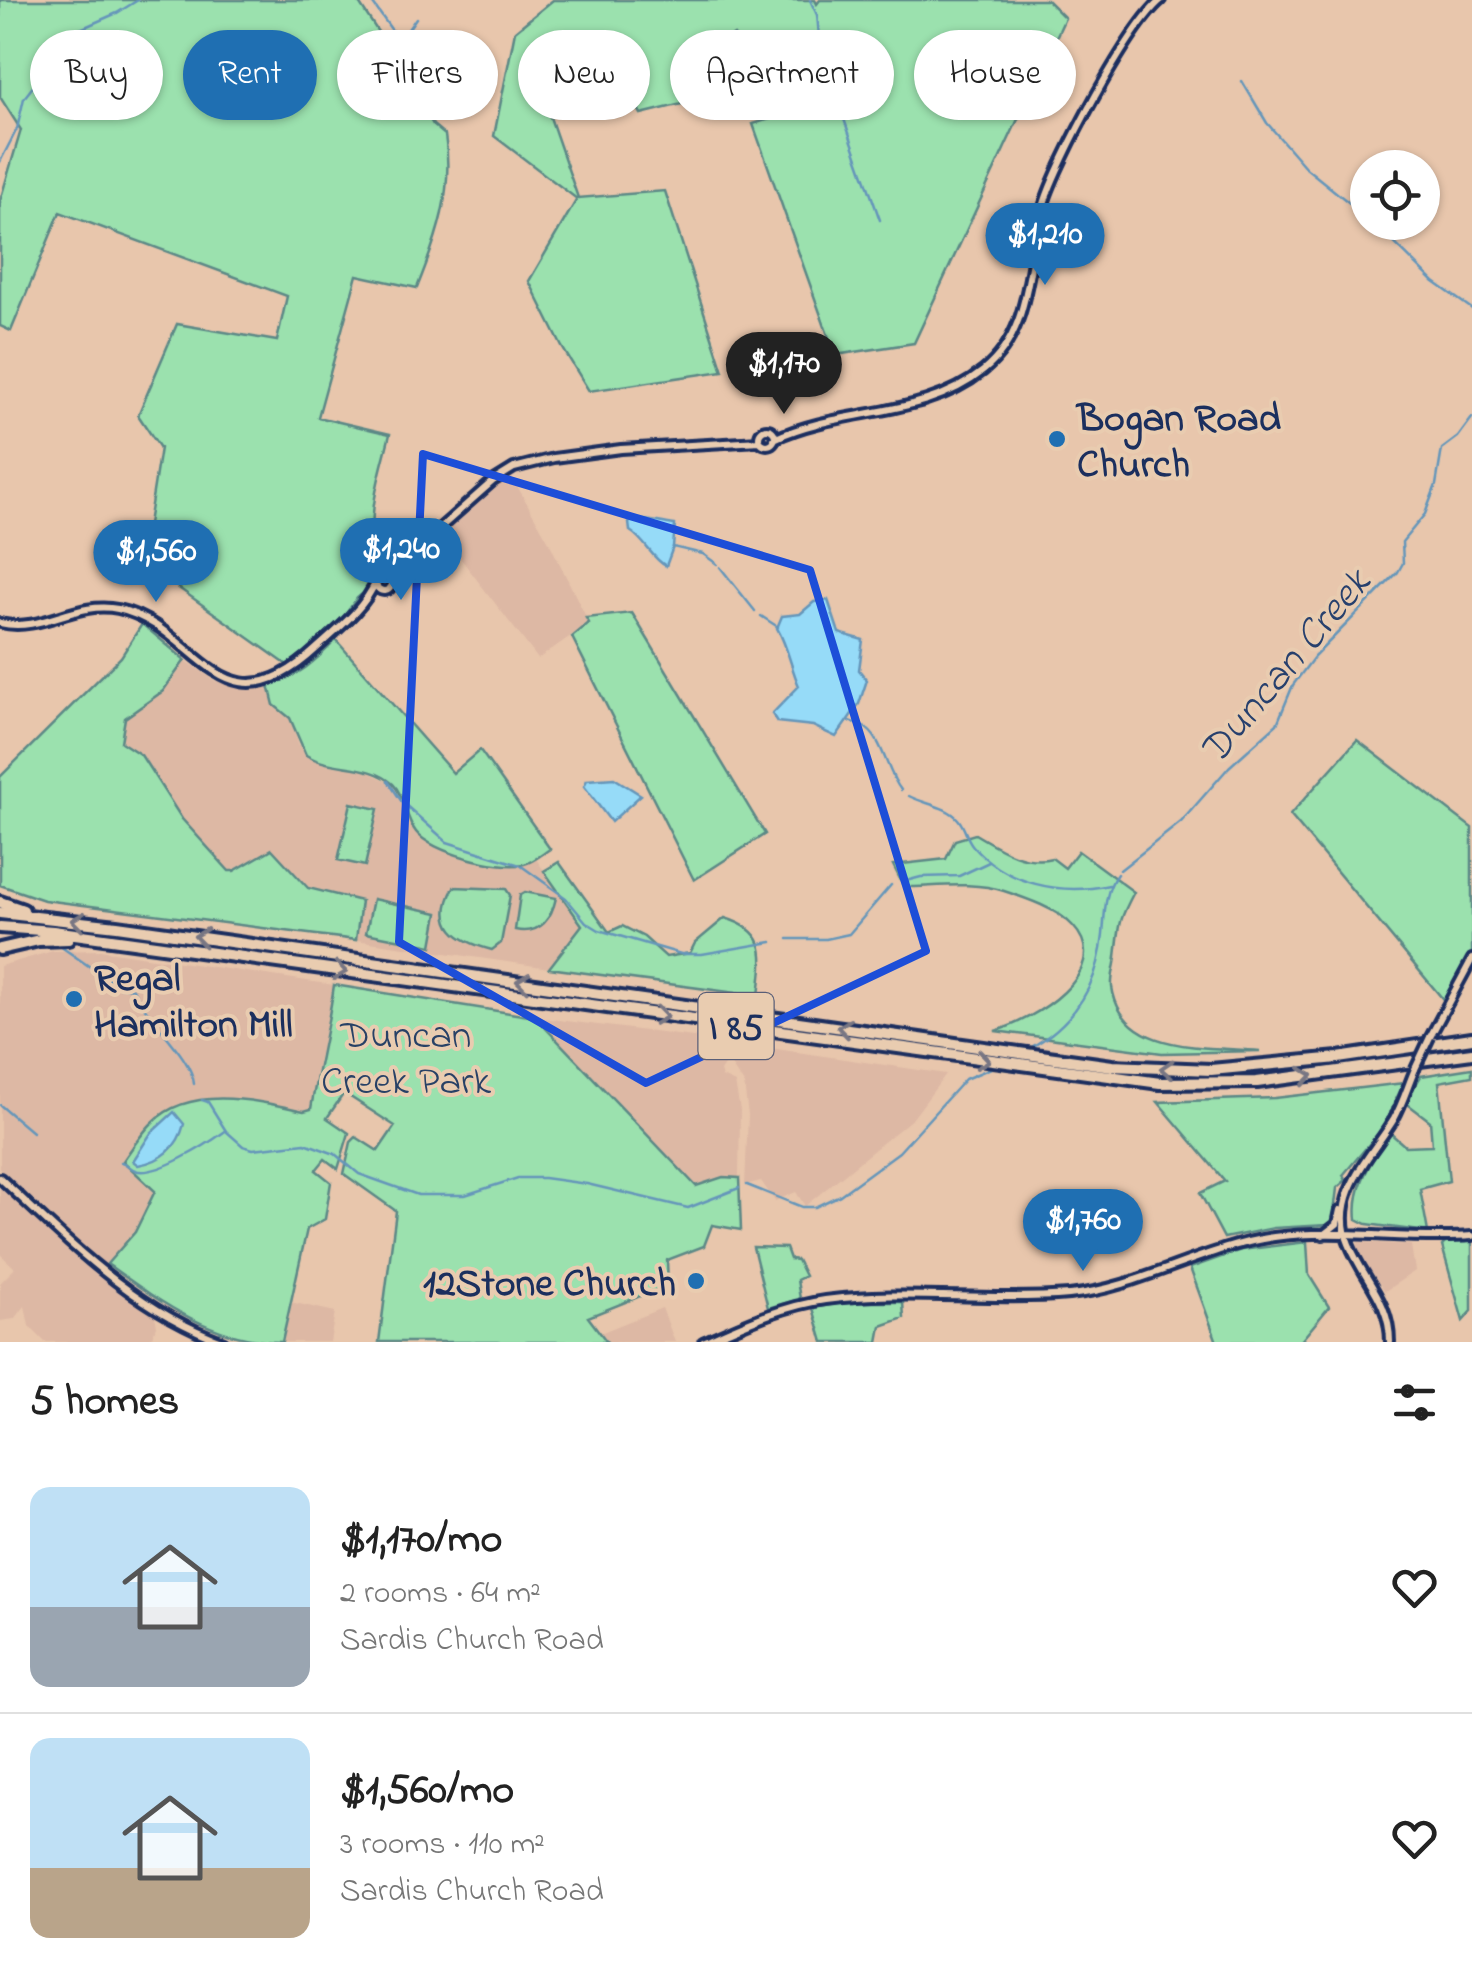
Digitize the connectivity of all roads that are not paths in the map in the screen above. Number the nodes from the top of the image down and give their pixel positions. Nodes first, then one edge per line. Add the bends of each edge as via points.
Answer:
1 (1161, 0) edge
2 (773, 436) junction
3 (759, 438) junction
4 (398, 570) junction
5 (386, 575) junction
6 (376, 581) junction
7 (392, 583) junction
8 (381, 590) junction
9 (370, 594) junction
10 (0, 623) edge
11 (0, 902) edge
12 (0, 912) edge
13 (44, 916) junction
14 (0, 927) edge
15 (156, 945) junction
16 (0, 949) edge
17 (1472, 959) edge
18 (1472, 1038) edge
19 (1472, 1053) edge
20 (0, 1178) edge
21 (1345, 1200) junction
22 (1322, 1235) junction
23 (1346, 1235) junction
24 (1472, 1236) edge
25 (224, 1342) edge
26 (702, 1342) edge
27 (1390, 1342) edge

1 - 2 street via 1124,49 1058,171 1043,207 1020,321 1002,354 952,393
2 - 3 street via 764,430
2 - 3 street via 769,444
3 - 4 street via 576,454 514,468
4 - 5 street
4 - 7 street
5 - 6 street
5 - 7 street
6 - 8 street
6 - 9 street
7 - 8 street
8 - 9 street
9 - 10 street via 302,663 259,682 226,679 121,609 80,608 28,626
11 - 13 highway
12 - 13 highway, I 85
18 -> 13 highway, I 85 via 1211,1070 1112,1066
14 - 15 highway, I 85
15 - 16 highway via 54,938
15 -> 19 highway, I 85 via 1160,1083 1258,1082
17 - 21 street, bridge via 1397,1114
20 - 25 street via 139,1298
21 - 22 street via 1337,1224
21 - 23 street
22 - 23 street
22 - 26 street via 1240,1244 1071,1294 826,1300
23 - 24 street
23 - 27 street via 1382,1300

